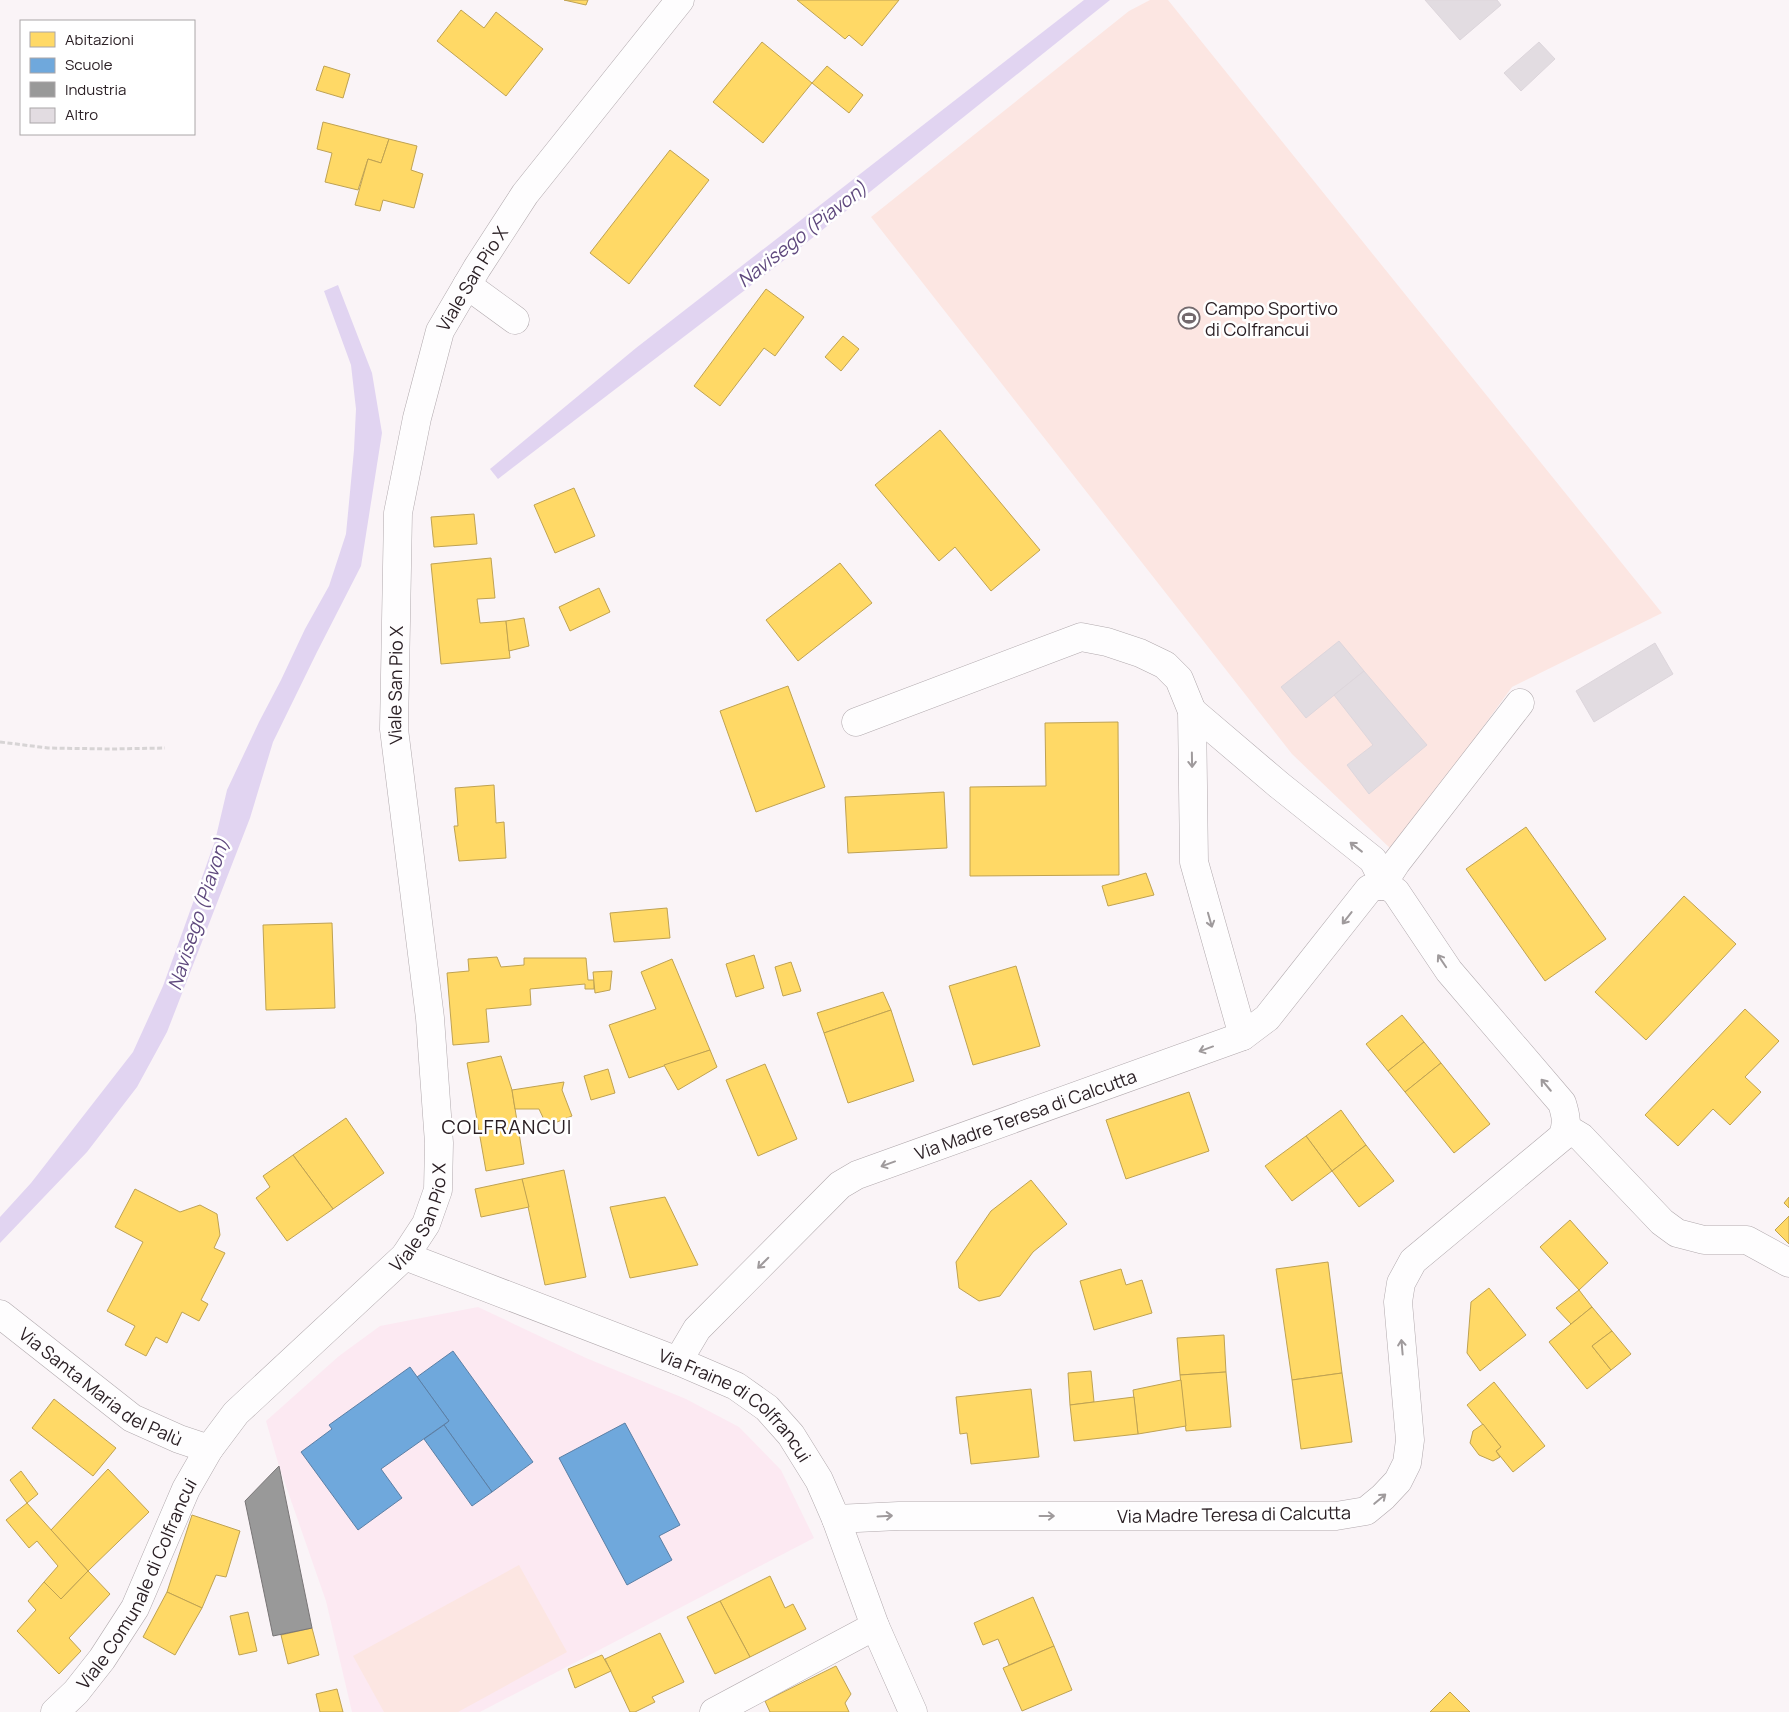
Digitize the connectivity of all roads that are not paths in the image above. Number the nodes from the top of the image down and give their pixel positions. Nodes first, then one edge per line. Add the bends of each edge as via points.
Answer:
1 (680, 0) edge
2 (467, 285) junction
3 (515, 320) dead end
4 (1520, 703) dead end
5 (1192, 711) junction
6 (856, 722) dead end
7 (1381, 886) junction
8 (1243, 1036) junction
9 (1566, 1128) junction
10 (405, 1256) junction
11 (1789, 1262) edge
12 (0, 1314) edge
13 (678, 1361) junction
14 (209, 1449) junction
15 (836, 1519) junction
16 (876, 1626) junction
17 (55, 1712) edge
18 (714, 1712) edge
19 (914, 1712) edge

1 - 2 street, Viale San Pio X via 525,194
2 - 3 street
2 - 10 street, Viale San Pio X via 440,331 417,418 398,513 394,730 430,1018 439,1143 438,1190 426,1224
4 - 7 street
5 - 6 street via 1179,679 1165,665 1140,653 1082,637
7 -> 5 street via 1373,860
5 -> 8 street via 1194,862
7 -> 8 street, Via Madre Teresa di Calcutta via 1369,890 1267,1018
9 -> 7 street via 1562,1103 1450,971 1396,892
8 -> 13 street, Via Madre Teresa di Calcutta via 856,1175 840,1185 697,1329
9 - 11 street via 1581,1137 1662,1222 1677,1233 1704,1240 1747,1240
15 -> 9 street, Via Madre Teresa di Calcutta via 899,1516 1336,1516 1366,1511 1398,1480 1407,1462 1410,1440 1398,1302 1401,1283 1413,1261 1552,1146
10 - 13 street, Via Fraine di Colfrancui
10 - 14 street, Viale San Pio X via 236,1413
12 - 14 street, Via Santa Maria del Palù via 132,1418
13 - 15 street, Via Fraine di Colfrancui via 736,1386 767,1408 791,1435 819,1480
14 - 17 street, Viale Comunale di Colfrancui via 186,1489 135,1608 76,1692
15 - 16 street, Via Fraine di Colfrancui
16 - 18 street
16 - 19 street, Via Fraine di Colfrancui

